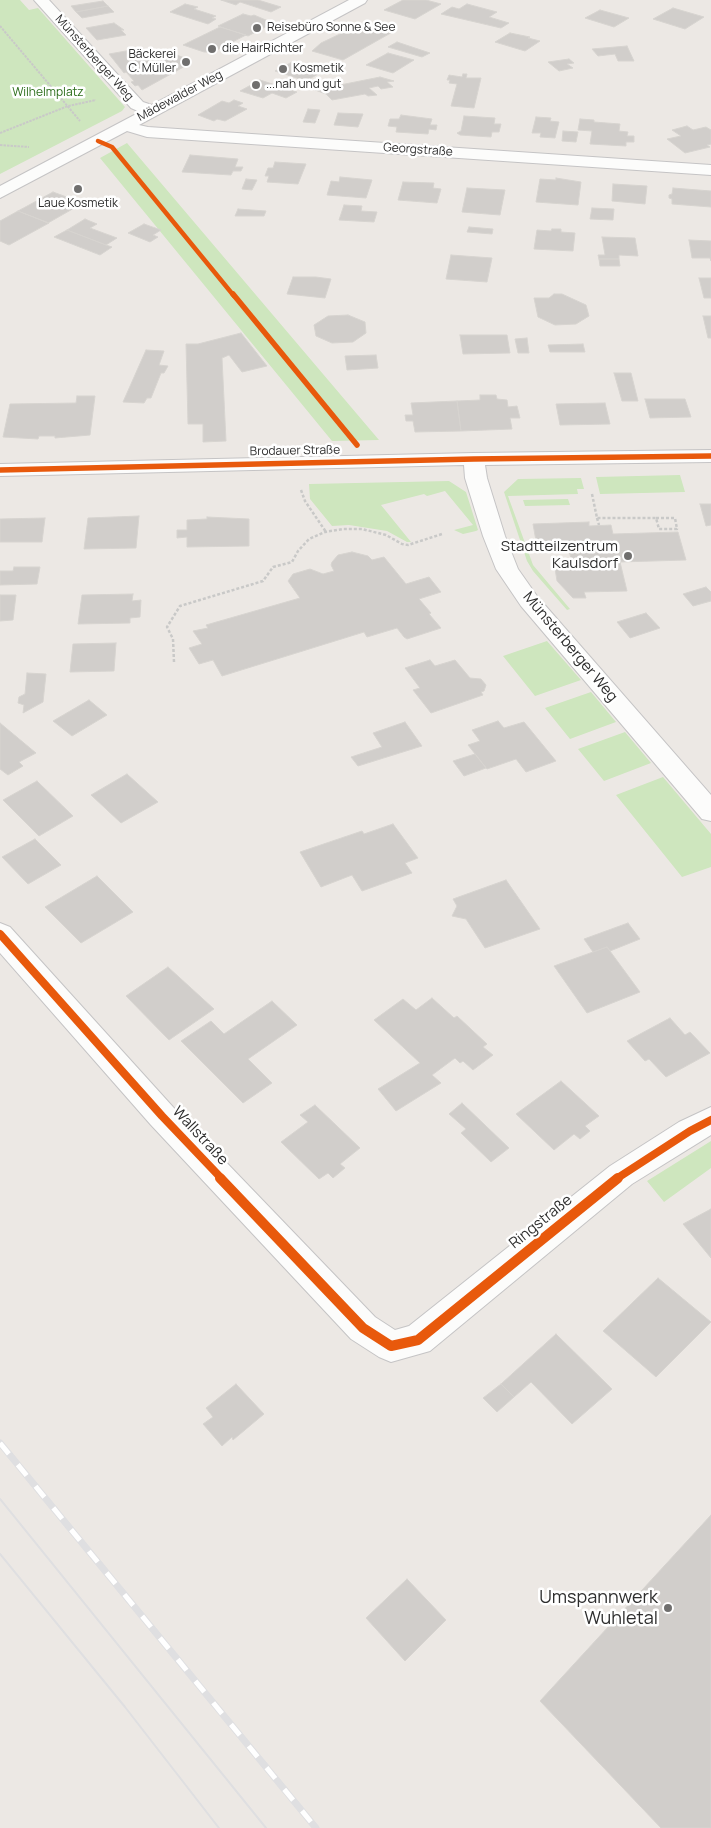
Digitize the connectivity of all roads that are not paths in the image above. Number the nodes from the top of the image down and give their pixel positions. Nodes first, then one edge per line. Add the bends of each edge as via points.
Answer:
1 (41, 0) edge
2 (360, 0) edge
3 (152, 111) junction
4 (125, 126) junction
5 (711, 170) edge
6 (0, 193) edge
7 (711, 456) edge
8 (474, 458) junction
9 (0, 470) edge
10 (711, 812) edge
11 (0, 934) edge
12 (711, 1120) edge
13 (391, 1346) joint

1 - 3 street, Münsterberger Weg via 138,105
2 - 3 street, Mädewalder Weg
3 - 4 street, Mädewalder Weg
4 - 5 street, Georgstraße via 141,131
4 - 6 street, Mädewalder Weg
7 - 8 street, Brodauer Straße
8 - 9 street, Brodauer Straße
8 - 10 street, Münsterberger Weg via 479,486 507,569 529,601
11 - 13 street, Wallstraße via 162,1116 363,1328
12 - 13 street, Ringstraße via 621,1175 418,1340

